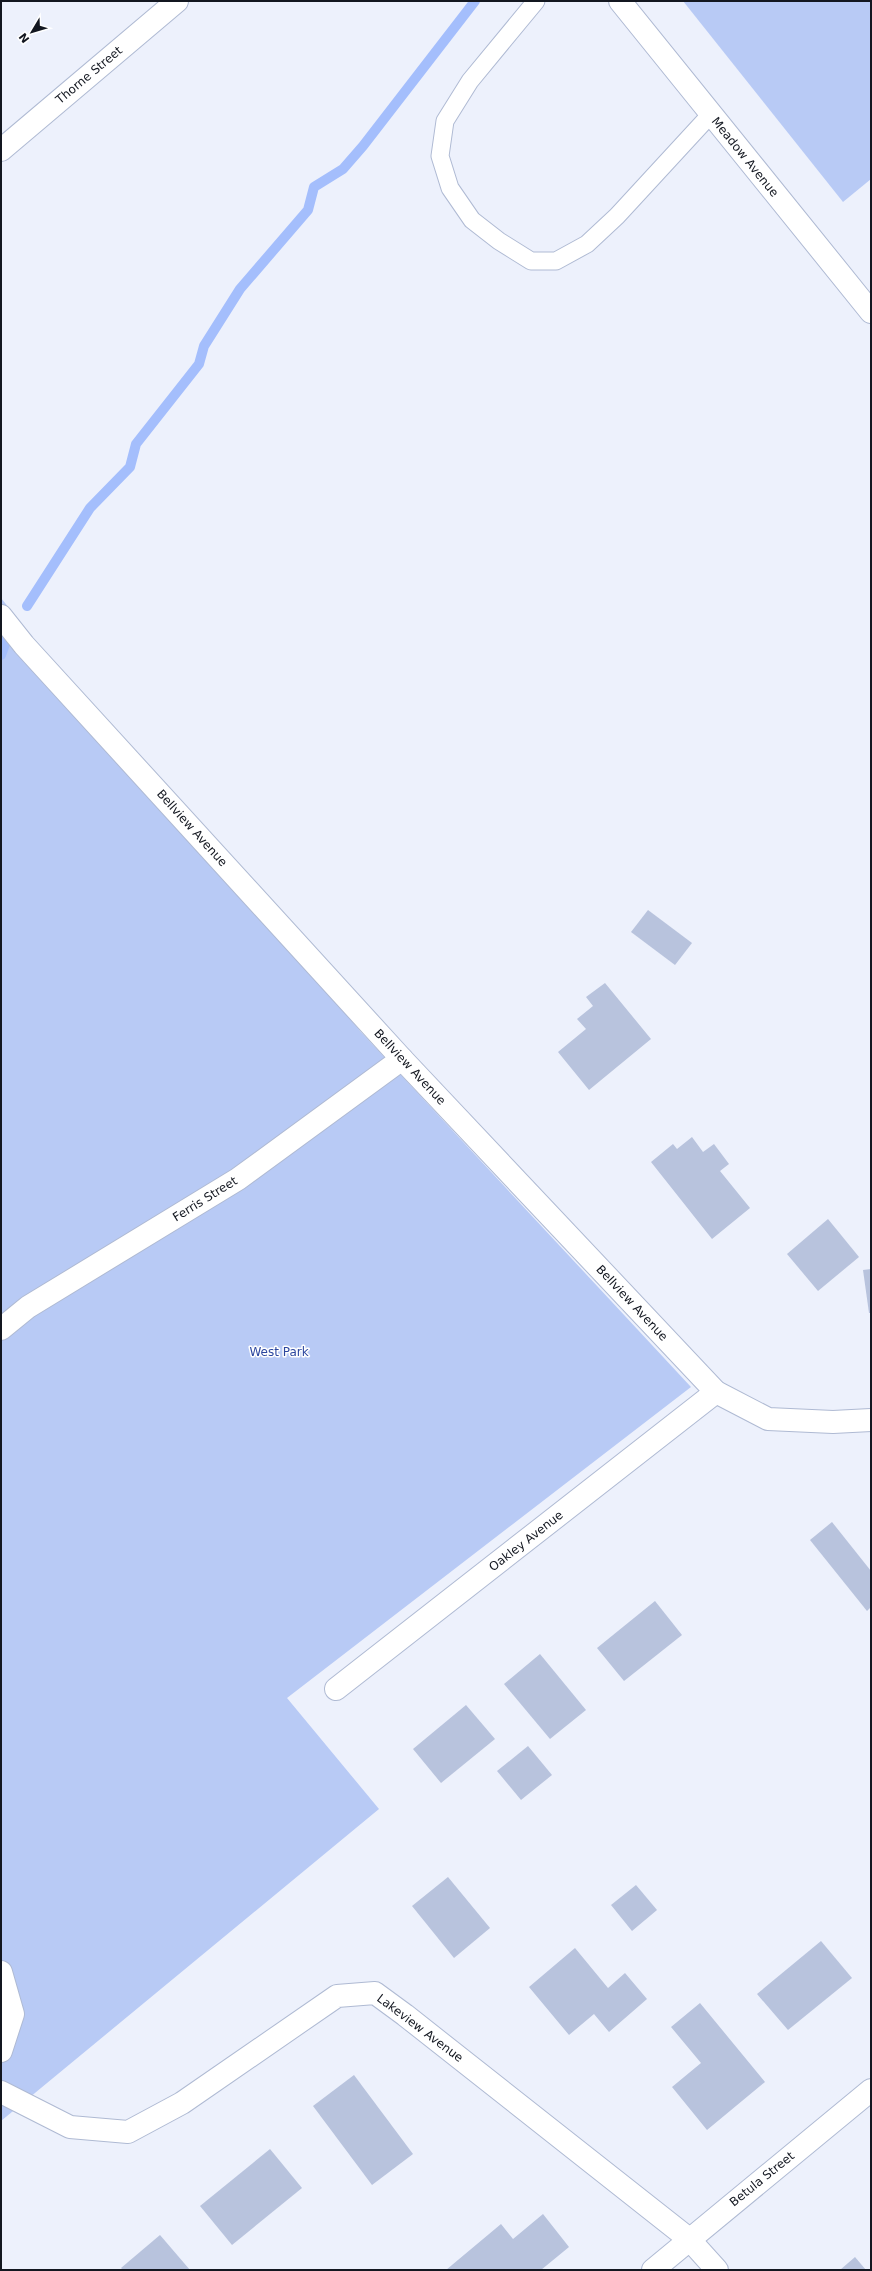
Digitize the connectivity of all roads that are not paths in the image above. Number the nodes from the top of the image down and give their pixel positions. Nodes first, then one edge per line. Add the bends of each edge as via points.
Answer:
1 (177, 1) edge
2 (536, 1) edge
3 (620, 1) edge
4 (711, 114) junction
5 (1, 150) edge
6 (871, 312) edge
7 (1, 616) edge
8 (402, 1059) junction
9 (1, 1329) edge
10 (716, 1392) junction
11 (871, 1420) edge
12 (336, 1689) dead end
13 (1, 1972) edge
14 (1, 2051) edge
15 (871, 2090) edge
16 (1, 2092) edge
17 (689, 2239) junction
18 (653, 2270) edge
19 (717, 2270) edge

1 - 5 street, Thorne Street
2 - 4 lane via 470,81 445,121 440,156 450,188 472,220 499,241 531,261 556,261 587,244 617,216
3 - 4 street, Meadow Avenue
4 - 6 street, Meadow Avenue
7 - 8 street, Bellview Avenue via 24,646
8 - 9 street, Ferris Street via 238,1179 28,1307
8 - 10 street, Bellview Avenue
10 - 11 street, Bellview Avenue via 768,1419 833,1422
10 - 12 street, Oakley Avenue
13 - 14 street via 13,2014
15 - 17 street, Betula Street
16 - 17 street, Lakeview Avenue via 70,2127 128,2132 182,2102 337,1996 375,1993
17 - 18 street, Betula Street
17 - 19 street, Lakeview Avenue

